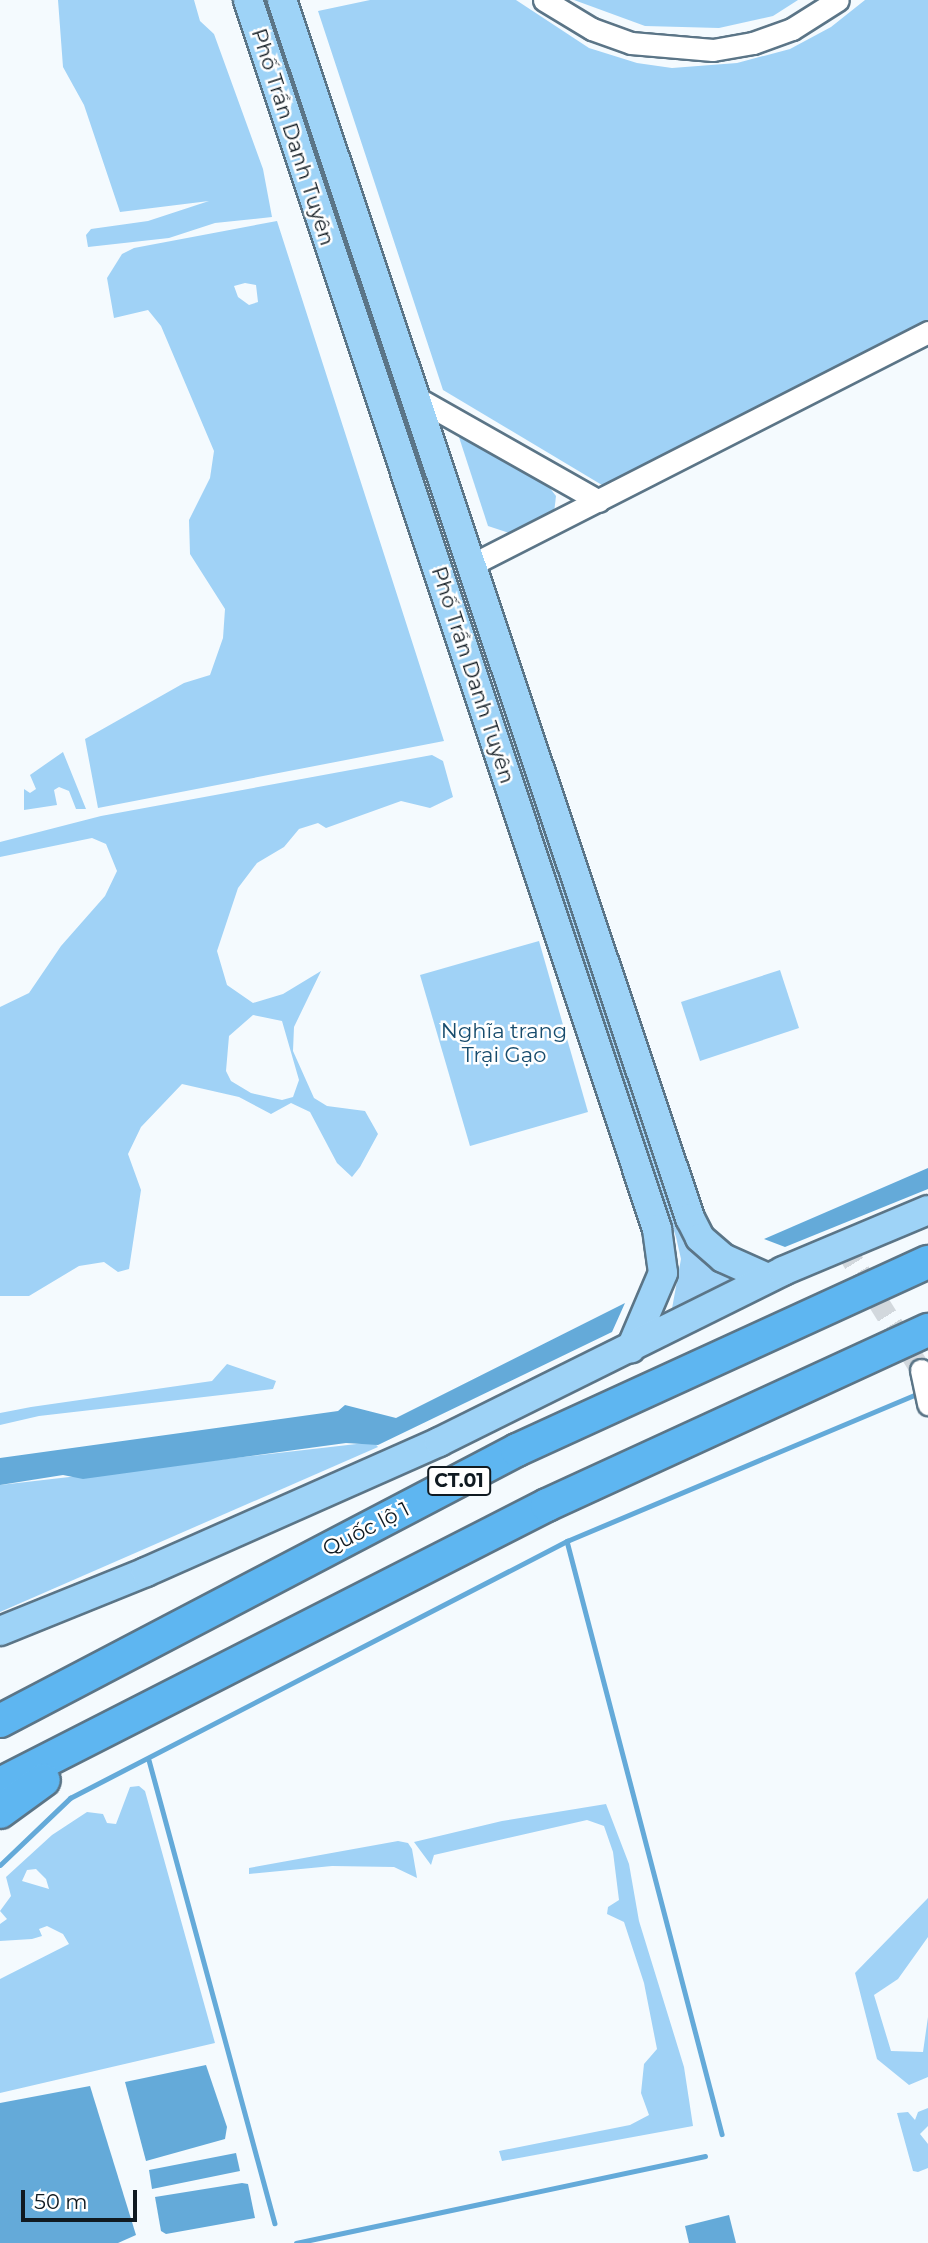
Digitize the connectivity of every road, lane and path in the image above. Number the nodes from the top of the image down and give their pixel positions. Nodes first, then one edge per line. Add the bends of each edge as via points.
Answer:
1 (248, 0) edge
2 (282, 0) edge
3 (544, 0) edge
4 (838, 0) edge
5 (928, 332) edge
6 (415, 397) junction
7 (599, 501) junction
8 (471, 565) junction
9 (440, 577) junction
10 (928, 1210) edge
11 (928, 1262) edge
12 (768, 1278) junction
13 (928, 1331) edge
14 (631, 1348) junction
15 (921, 1370) dead end
16 (928, 1404) edge
17 (243, 1593) junction
18 (0, 1631) edge
19 (275, 1646) junction
20 (0, 1711) edge
21 (0, 1721) edge
22 (0, 1784) edge
23 (0, 1812) edge

1 - 9 main road, Phố Trần Danh Tuyên
2 - 6 main road, Phố Trần Danh Tuyên
3 - 4 street via 592,29 631,43 671,50 713,50 753,43 792,29
5 - 7 street
6 - 7 street
6 - 8 main road, Phố Trần Danh Tuyên
7 - 8 street
8 - 9 main road
8 - 12 main road, Phố Trần Danh Tuyên via 690,1218 700,1238 723,1258
9 - 14 main road, Phố Trần Danh Tuyên via 657,1229 663,1273
10 - 12 main road
11 - 17 highway, Quốc lộ 1 / CT.01 via 517,1450
12 - 14 main road
13 - 19 highway via 547,1505
14 - 18 main road via 439,1442 146,1572
15 - 16 street
17 - 20 highway
17 - 21 highway, Quốc lộ 1 / CT.01
19 - 22 highway
19 - 23 highway via 26,1790

